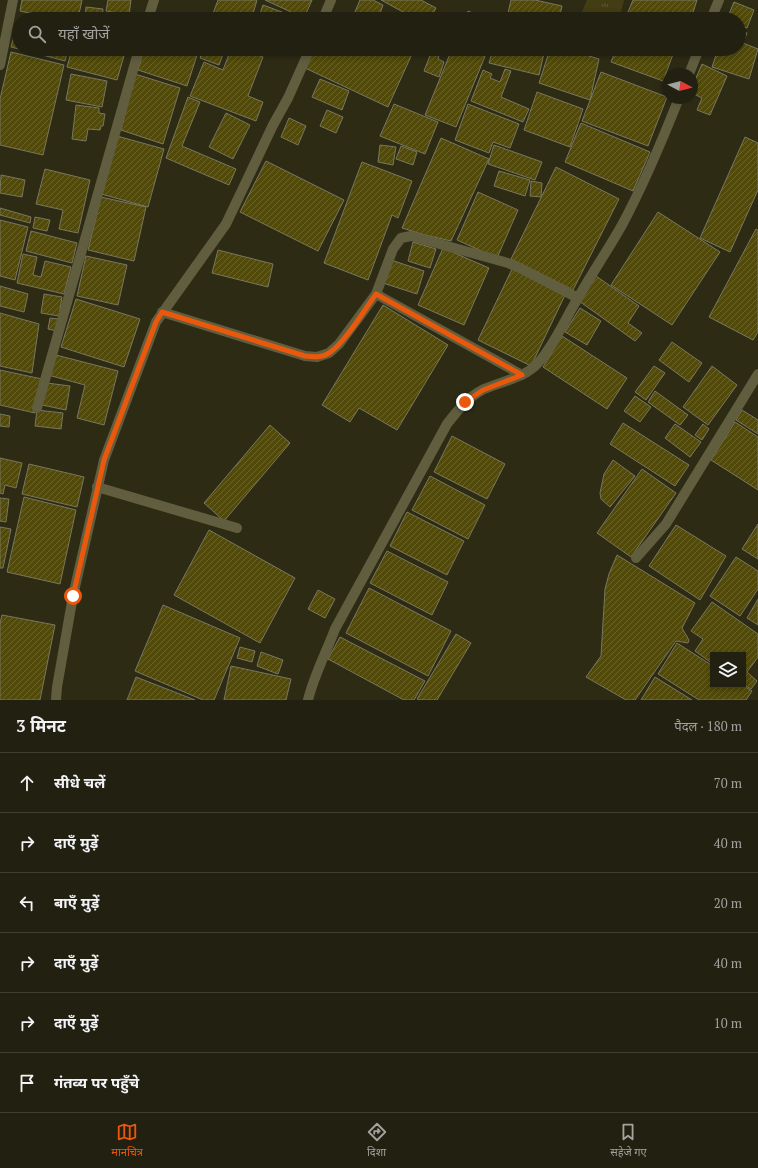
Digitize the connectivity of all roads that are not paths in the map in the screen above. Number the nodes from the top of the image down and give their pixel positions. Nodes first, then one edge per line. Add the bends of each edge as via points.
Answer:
1 (13, 0) edge
2 (154, 0) edge
3 (331, 0) edge
4 (719, 0) edge
5 (150, 12) edge
6 (326, 12) edge
7 (714, 12) edge
8 (137, 56) edge
9 (307, 56) edge
10 (696, 56) edge
11 (0, 65) edge
12 (691, 68) edge
13 (677, 104) edge
14 (376, 294) junction
15 (578, 298) junction
16 (162, 312) junction
17 (758, 374) edge
18 (522, 375) junction
19 (37, 408) dead end
20 (97, 487) junction
21 (237, 528) dead end
22 (636, 558) dead end
23 (56, 700) edge
24 (308, 700) edge

1 - 11 street
2 - 5 street
3 - 6 street
4 - 7 street
8 - 19 street
9 - 16 street via 226,224
10 - 12 street
13 - 15 street via 659,149 622,226
14 - 15 street via 393,249 401,238 411,236 508,262
14 - 16 street via 339,344 329,353 317,357 305,356
14 - 18 street
15 - 18 street via 538,364
16 - 20 street via 104,460
17 - 22 street via 666,524
18 - 24 street via 483,390 465,402 446,424 335,629 312,683
20 - 21 street
20 - 23 street via 73,596

